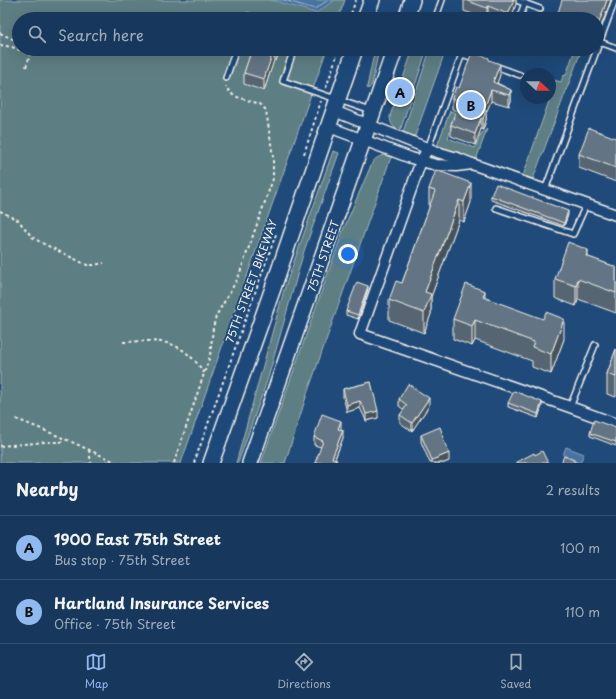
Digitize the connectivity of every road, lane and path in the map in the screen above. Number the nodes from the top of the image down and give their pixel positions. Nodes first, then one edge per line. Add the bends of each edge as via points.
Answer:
1 (356, 0) edge
2 (372, 0) edge
3 (412, 0) edge
4 (442, 0) edge
5 (516, 0) edge
6 (615, 0) edge
7 (525, 3) junction
8 (540, 9) dead end
9 (352, 12) edge
10 (368, 12) edge
11 (408, 12) edge
12 (438, 12) edge
13 (522, 12) edge
14 (604, 31) edge
15 (0, 33) edge
16 (12, 39) edge
17 (604, 44) edge
18 (0, 45) edge
19 (12, 47) edge
20 (616, 48) edge
21 (29, 56) edge
22 (234, 56) edge
23 (292, 56) edge
24 (337, 56) edge
25 (353, 56) edge
26 (393, 56) edge
27 (461, 56) edge
28 (468, 56) edge
29 (595, 56) edge
30 (484, 62) edge
31 (491, 65) edge
32 (26, 67) dead end
33 (520, 75) dead end
34 (226, 78) joint
35 (328, 83) dead end
36 (320, 104) dead end
37 (336, 106) junction
38 (371, 118) junction
39 (329, 127) junction
40 (364, 140) junction
41 (428, 148) junction
42 (304, 154) dead end
43 (421, 161) junction
44 (472, 164) junction
45 (545, 190) junction
46 (586, 205) junction
47 (496, 208) dead end
48 (0, 211) edge
49 (616, 215) edge
50 (279, 228) dead end
51 (104, 263) dead end
52 (123, 342) dead end
53 (595, 345) dead end
54 (204, 373) junction
55 (570, 407) junction
56 (16, 419) dead end
57 (616, 424) edge
58 (66, 440) junction
59 (0, 446) edge
60 (89, 450) junction
61 (108, 459) junction
62 (91, 463) edge
63 (106, 463) edge
64 (117, 463) edge
65 (174, 463) edge
66 (194, 463) edge
67 (212, 463) edge
68 (250, 463) edge

1 - 9 path
2 - 10 main road
3 - 11 main road
4 - 12 lane
5 - 7 lane
6 - 14 lane
7 - 8 lane
7 - 13 lane
15 - 16 path
17 - 20 lane
18 - 19 path
21 - 32 path
22 - 34 lane
23 - 37 lane via 283,81
24 - 35 path
25 - 37 main road
26 - 38 main road, 75TH STREET
27 - 41 lane
28 - 30 lane
29 - 45 lane
31 - 33 lane
34 - 54 path via 226,88 234,96 260,104 266,110 273,157 273,179 238,278 216,316 210,356
36 - 42 path
37 - 38 street
37 - 39 main road
38 - 40 main road, 75TH STREET
38 - 41 street
39 - 40 street
39 - 67 main road
40 - 43 street
40 - 68 main road, 75TH STREET
41 - 43 street
41 - 44 street
43 - 44 street via 436,165
43 - 55 street via 360,334
44 - 45 street
45 - 46 street
46 - 47 lane via 572,234
46 - 49 street
48 - 51 path via 18,220 32,237 42,244 87,264
50 - 66 path, 75TH STREET BIKEWAY
52 - 54 path via 168,343 180,348
53 - 55 lane
54 - 65 path
55 - 57 street
56 - 58 path
58 - 59 path
58 - 60 path
60 - 61 path
60 - 62 path
61 - 63 path
61 - 64 path

